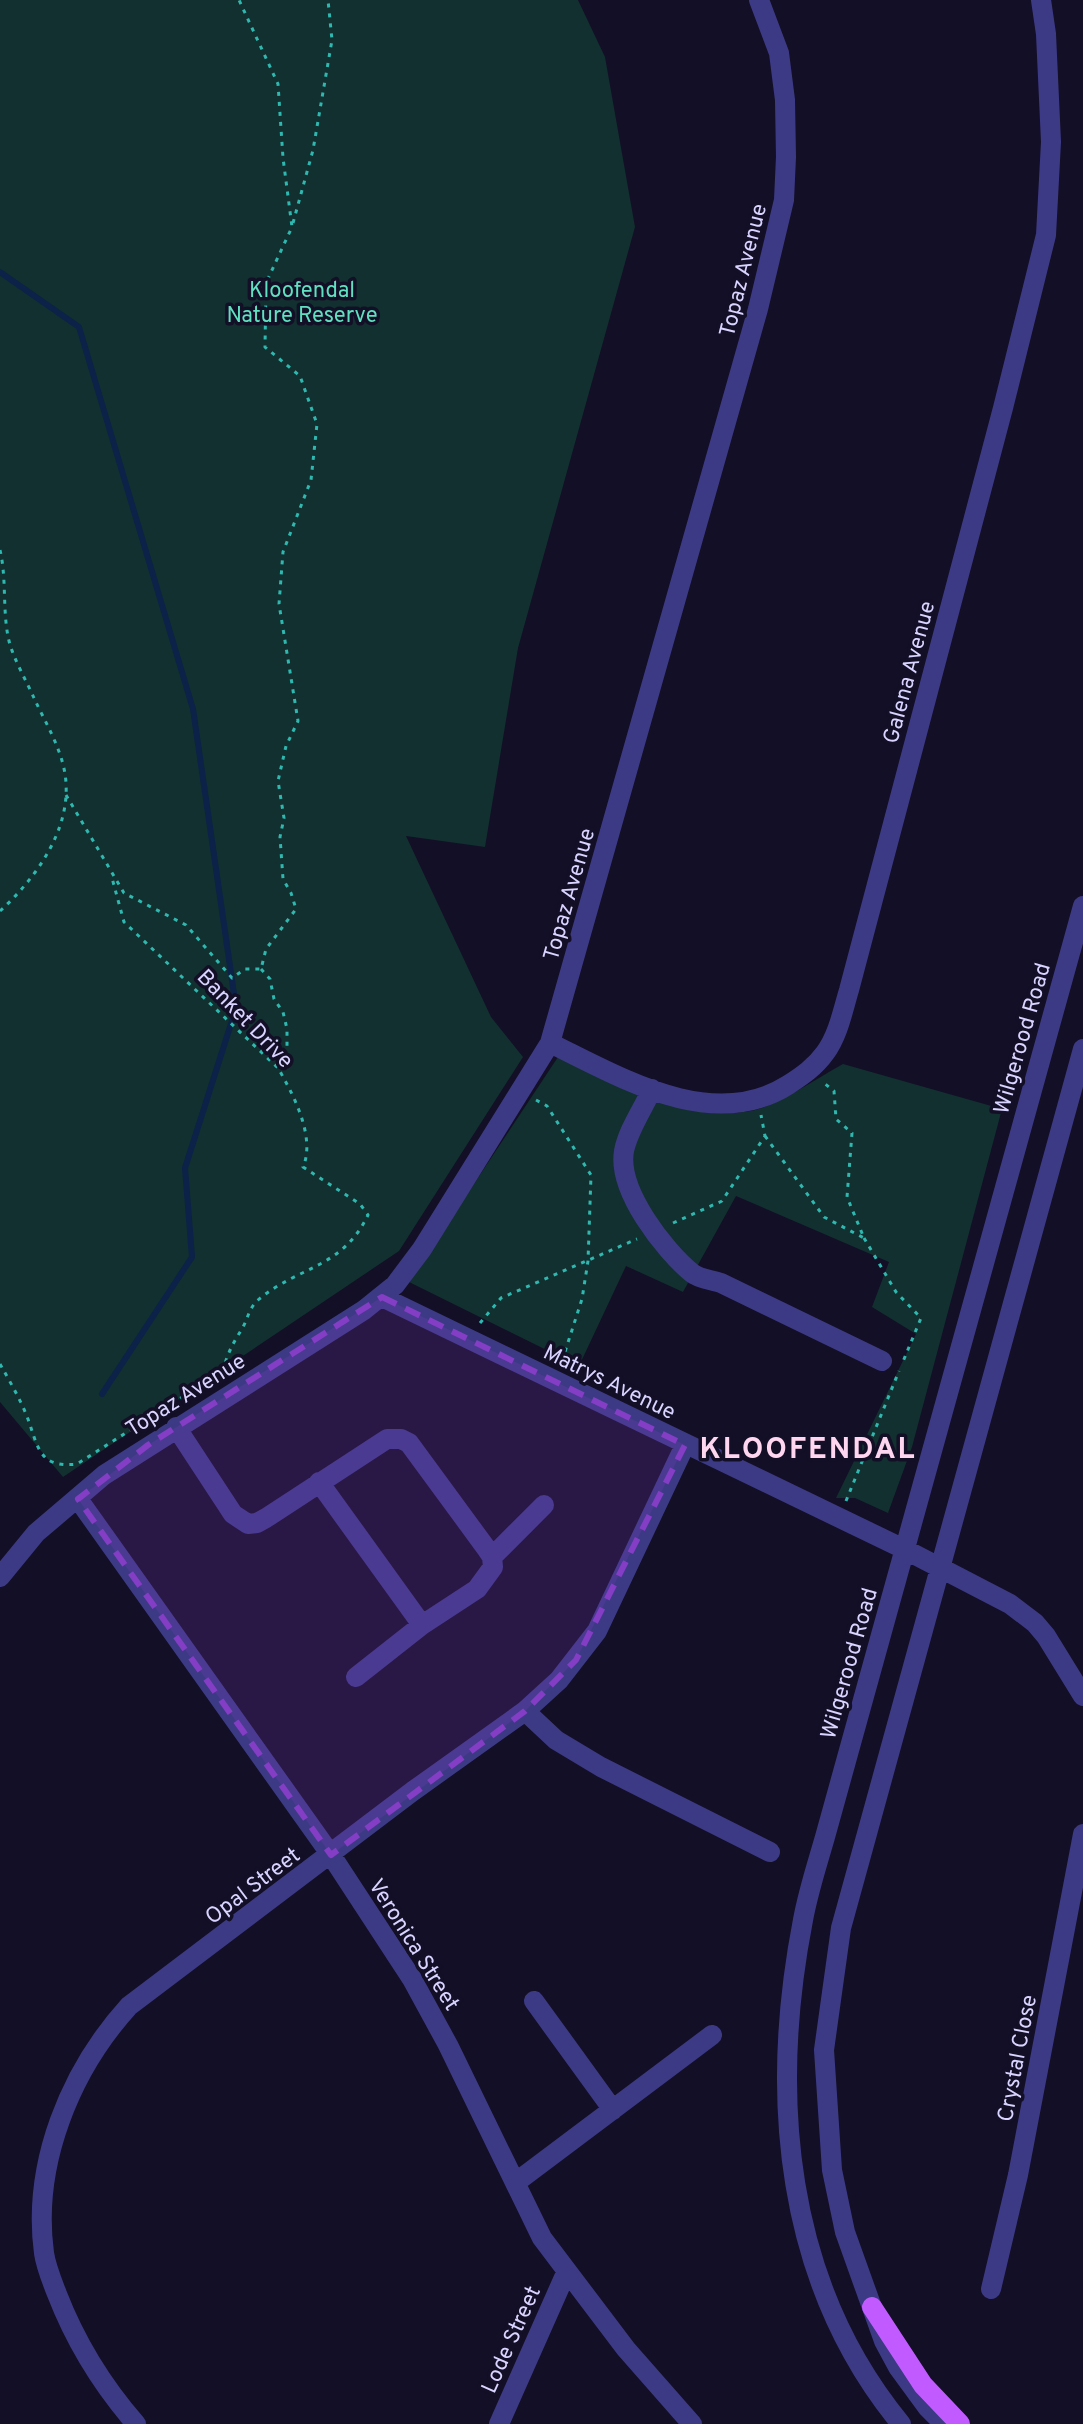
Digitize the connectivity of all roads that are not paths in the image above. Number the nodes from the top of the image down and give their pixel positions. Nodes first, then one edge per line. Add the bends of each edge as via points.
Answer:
1 (759, 0) edge
2 (1041, 0) edge
3 (1083, 906) edge
4 (550, 1043) junction
5 (1083, 1049) edge
6 (652, 1089) junction
7 (382, 1297) junction
8 (882, 1361) dead end
9 (176, 1427) junction
10 (685, 1445) junction
11 (319, 1482) junction
12 (78, 1499) junction
13 (544, 1505) dead end
14 (904, 1549) junction
15 (492, 1557) junction
16 (940, 1568) junction
17 (0, 1577) edge
18 (422, 1625) junction
19 (356, 1677) dead end
20 (1083, 1696) edge
21 (525, 1711) junction
22 (1083, 1834) edge
23 (770, 1852) dead end
24 (331, 1855) junction
25 (534, 2001) dead end
26 (712, 2035) dead end
27 (613, 2110) junction
28 (515, 2183) junction
29 (566, 2273) junction
30 (991, 2289) dead end
31 (872, 2307) junction
32 (136, 2424) edge
33 (499, 2424) edge
34 (692, 2424) edge
35 (901, 2424) edge
36 (944, 2424) edge
37 (960, 2424) edge

1 - 4 street, Topaz Avenue via 779,53 785,100 784,200 758,309
2 - 6 street, Galena Avenue via 1051,142 1046,235 849,990 827,1051 809,1072 758,1100 726,1105
3 - 14 street, Wilgerood Road
4 - 6 street, Galena Avenue
4 - 7 street, Topaz Avenue via 422,1249
5 - 16 street
6 - 8 street via 623,1153 635,1201 654,1231 694,1275
7 - 9 street, Topaz Avenue
7 - 10 street, Matrys Avenue
9 - 11 street via 242,1522 257,1523
9 - 12 street, Topaz Avenue
10 - 14 street, Matrys Avenue
10 - 21 street, Opal Street via 597,1631 559,1680
11 - 15 street via 387,1439 401,1439
11 - 18 street
12 - 17 street, Topaz Avenue via 36,1533
12 - 24 street, Veronica Street
13 - 15 street
14 - 16 street
14 - 35 street, Wilgerood Road via 803,1916 787,2067 796,2190 813,2263 860,2370
15 - 18 street via 493,1567 477,1589
16 - 20 street via 1035,1623
16 - 31 street via 841,1928 824,2050 832,2170 845,2232
18 - 19 street
21 - 23 street via 556,1740 601,1767
21 - 24 street, Opal Street
22 - 30 street, Crystal Close
24 - 28 street, Veronica Street via 423,1998
24 - 32 street, Opal Street via 129,2006 109,2028 58,2124 44,2196 46,2263 85,2356
25 - 27 street
26 - 27 street
27 - 28 street
28 - 29 street, Veronica Street
29 - 33 street, Lode Street
29 - 34 street, Veronica Street
31 - 36 street via 898,2367
31 - 37 main road via 923,2385

